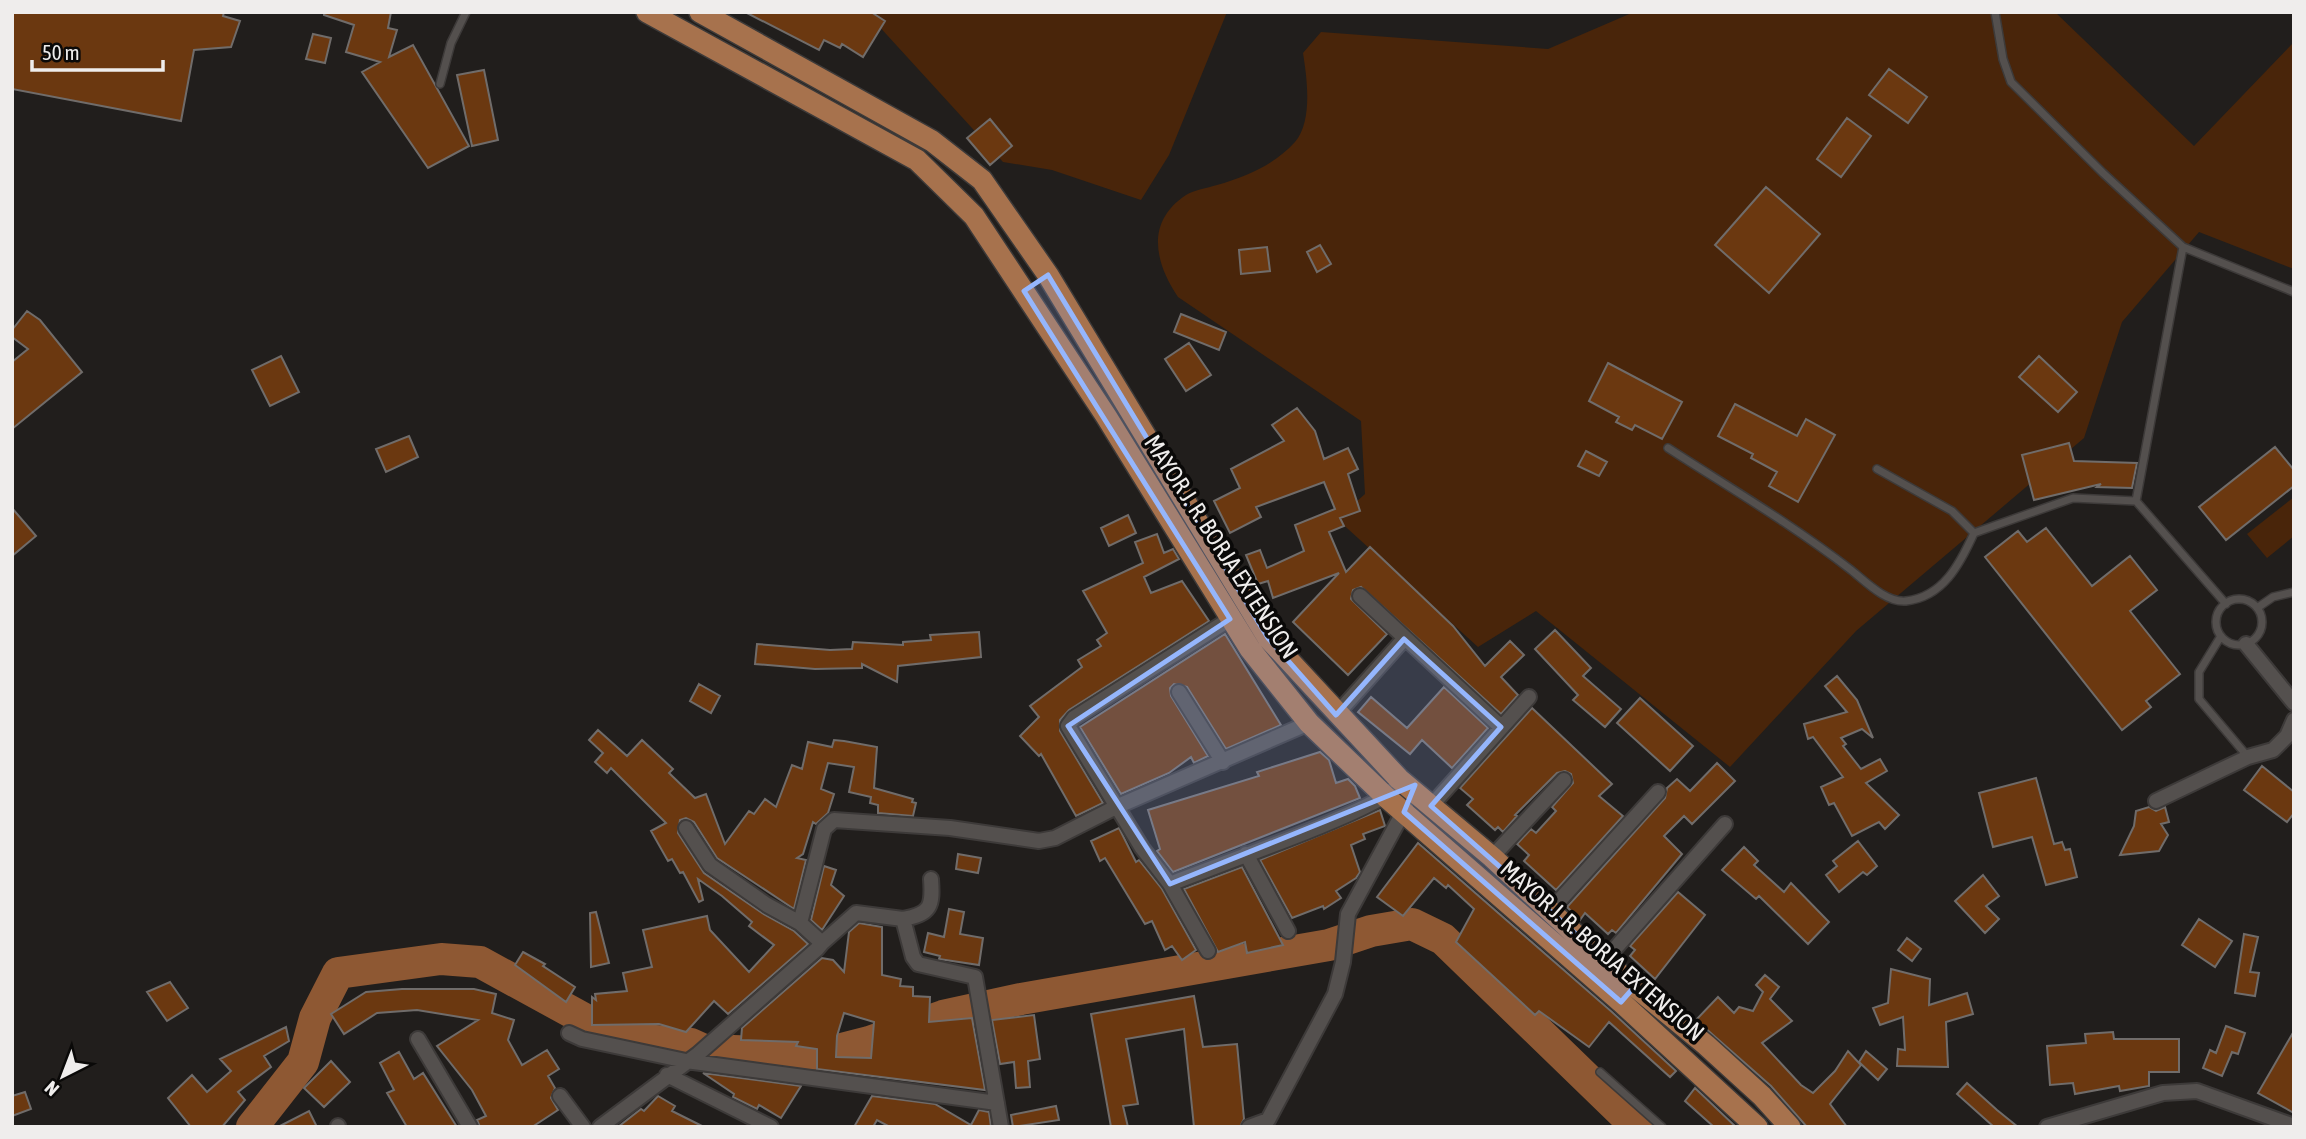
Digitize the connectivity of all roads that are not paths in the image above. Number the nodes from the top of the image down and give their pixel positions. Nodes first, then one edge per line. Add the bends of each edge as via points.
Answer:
1 (466, 12) edge
2 (647, 12) edge
3 (700, 12) edge
4 (1995, 12) edge
5 (440, 84) dead end
6 (2183, 247) junction
7 (1048, 275) junction
8 (1024, 291) junction
9 (2294, 292) edge
10 (1668, 448) dead end
11 (1877, 469) dead end
12 (2136, 501) junction
13 (1974, 533) junction
14 (2294, 592) edge
15 (1360, 596) dead end
16 (2225, 604) junction
17 (2257, 608) junction
18 (1230, 619) junction
19 (2221, 636) junction
20 (1404, 639) junction
21 (1259, 643) junction
22 (2246, 644) junction
23 (1179, 692) dead end
24 (1529, 697) dead end
25 (2294, 703) edge
26 (1336, 715) junction
27 (2294, 720) edge
28 (1309, 723) junction
29 (1501, 727) junction
30 (2248, 757) junction
31 (1223, 762) junction
32 (1564, 780) dead end
33 (1406, 785) junction
34 (1658, 792) dead end
35 (1386, 797) junction
36 (2157, 801) dead end
37 (1431, 806) junction
38 (1116, 807) junction
39 (1404, 812) junction
40 (1724, 824) dead end
41 (686, 828) dead end
42 (1246, 854) junction
43 (1492, 857) junction
44 (932, 879) dead end
45 (1170, 884) junction
46 (1549, 912) junction
47 (903, 919) junction
48 (800, 923) junction
49 (1288, 931) dead end
50 (822, 943) junction
51 (1208, 951) dead end
52 (1604, 961) junction
53 (1628, 994) junction
54 (569, 1033) dead end
55 (418, 1039) dead end
56 (697, 1053) junction
57 (1600, 1072) dead end
58 (667, 1075) junction
59 (560, 1096) dead end
60 (997, 1103) junction
61 (1271, 1124) edge
62 (2294, 1126) edge
63 (470, 1127) edge
64 (583, 1127) edge
65 (600, 1127) edge
66 (771, 1127) edge
67 (1001, 1127) edge
68 (1249, 1127) edge
69 (1662, 1127) edge
70 (1757, 1127) edge
71 (1790, 1127) edge
72 (2047, 1127) edge

1 - 5 lane via 451,43
2 - 8 main road, MAYOR J. R. BORJA EXTENSION via 917,159 974,216
3 - 7 main road, MAYOR J. R. BORJA EXTENSION via 932,141 982,180
4 - 6 lane via 2011,82
6 - 9 lane
6 - 12 lane
7 - 8 main road
7 - 21 main road, MAYOR J. R. BORJA EXTENSION
8 - 18 main road, MAYOR J. R. BORJA EXTENSION
10 - 13 lane via 1811,539 1885,596 1903,602 1924,597 1950,577
11 - 13 lane via 1952,511
12 - 13 lane via 2073,498
12 - 16 lane
14 - 17 lane via 2273,597
15 - 20 street
16 - 17 lane via 2242,600
16 - 19 lane via 2217,619
17 - 22 lane via 2262,625 2259,634
18 - 21 main road, MAYOR J. R. BORJA EXTENSION
18 - 38 street via 1070,722 1069,731
19 - 22 lane via 2236,645
19 - 30 lane via 2199,672 2199,699
20 - 26 street
20 - 29 street
21 - 26 main road, MAYOR J. R. BORJA EXTENSION
21 - 28 main road, MAYOR J. R. BORJA EXTENSION
22 - 25 street
23 - 31 street
24 - 29 street
26 - 33 main road, MAYOR J. R. BORJA EXTENSION
27 - 30 street via 2273,750
28 - 31 street
28 - 35 main road, MAYOR J. R. BORJA EXTENSION
29 - 37 street
30 - 36 street
31 - 38 street
32 - 43 street
33 - 35 street
33 - 37 main road, MAYOR J. R. BORJA EXTENSION
33 - 39 street
34 - 46 street
35 - 39 main road, MAYOR J. R. BORJA EXTENSION
35 - 42 street
37 - 43 main road, MAYOR J. R. BORJA EXTENSION
38 - 45 street
38 - 48 street via 1055,838 1039,841 950,828 834,820 824,829
39 - 53 main road, MAYOR J. R. BORJA EXTENSION
39 - 61 street via 1356,896 1345,925 1335,994
40 - 52 street
41 - 48 street via 710,865
42 - 45 street
42 - 49 street
43 - 46 main road, MAYOR J. R. BORJA EXTENSION
44 - 47 street via 928,908 921,916
45 - 51 street
46 - 52 main road, MAYOR J. R. BORJA EXTENSION
47 - 50 street via 856,913
47 - 60 street via 918,964 975,976
48 - 50 street
50 - 56 street
52 - 53 main road, MAYOR J. R. BORJA EXTENSION
53 - 70 main road, MAYOR J. R. BORJA EXTENSION
53 - 71 main road, MAYOR J. R. BORJA EXTENSION via 1706,1045
54 - 56 street via 582,1039
55 - 63 street
56 - 58 street
56 - 60 street
57 - 69 lane
58 - 65 street
58 - 66 street
59 - 64 street
60 - 67 street
61 - 68 street
62 - 72 street via 2197,1091 2163,1093

